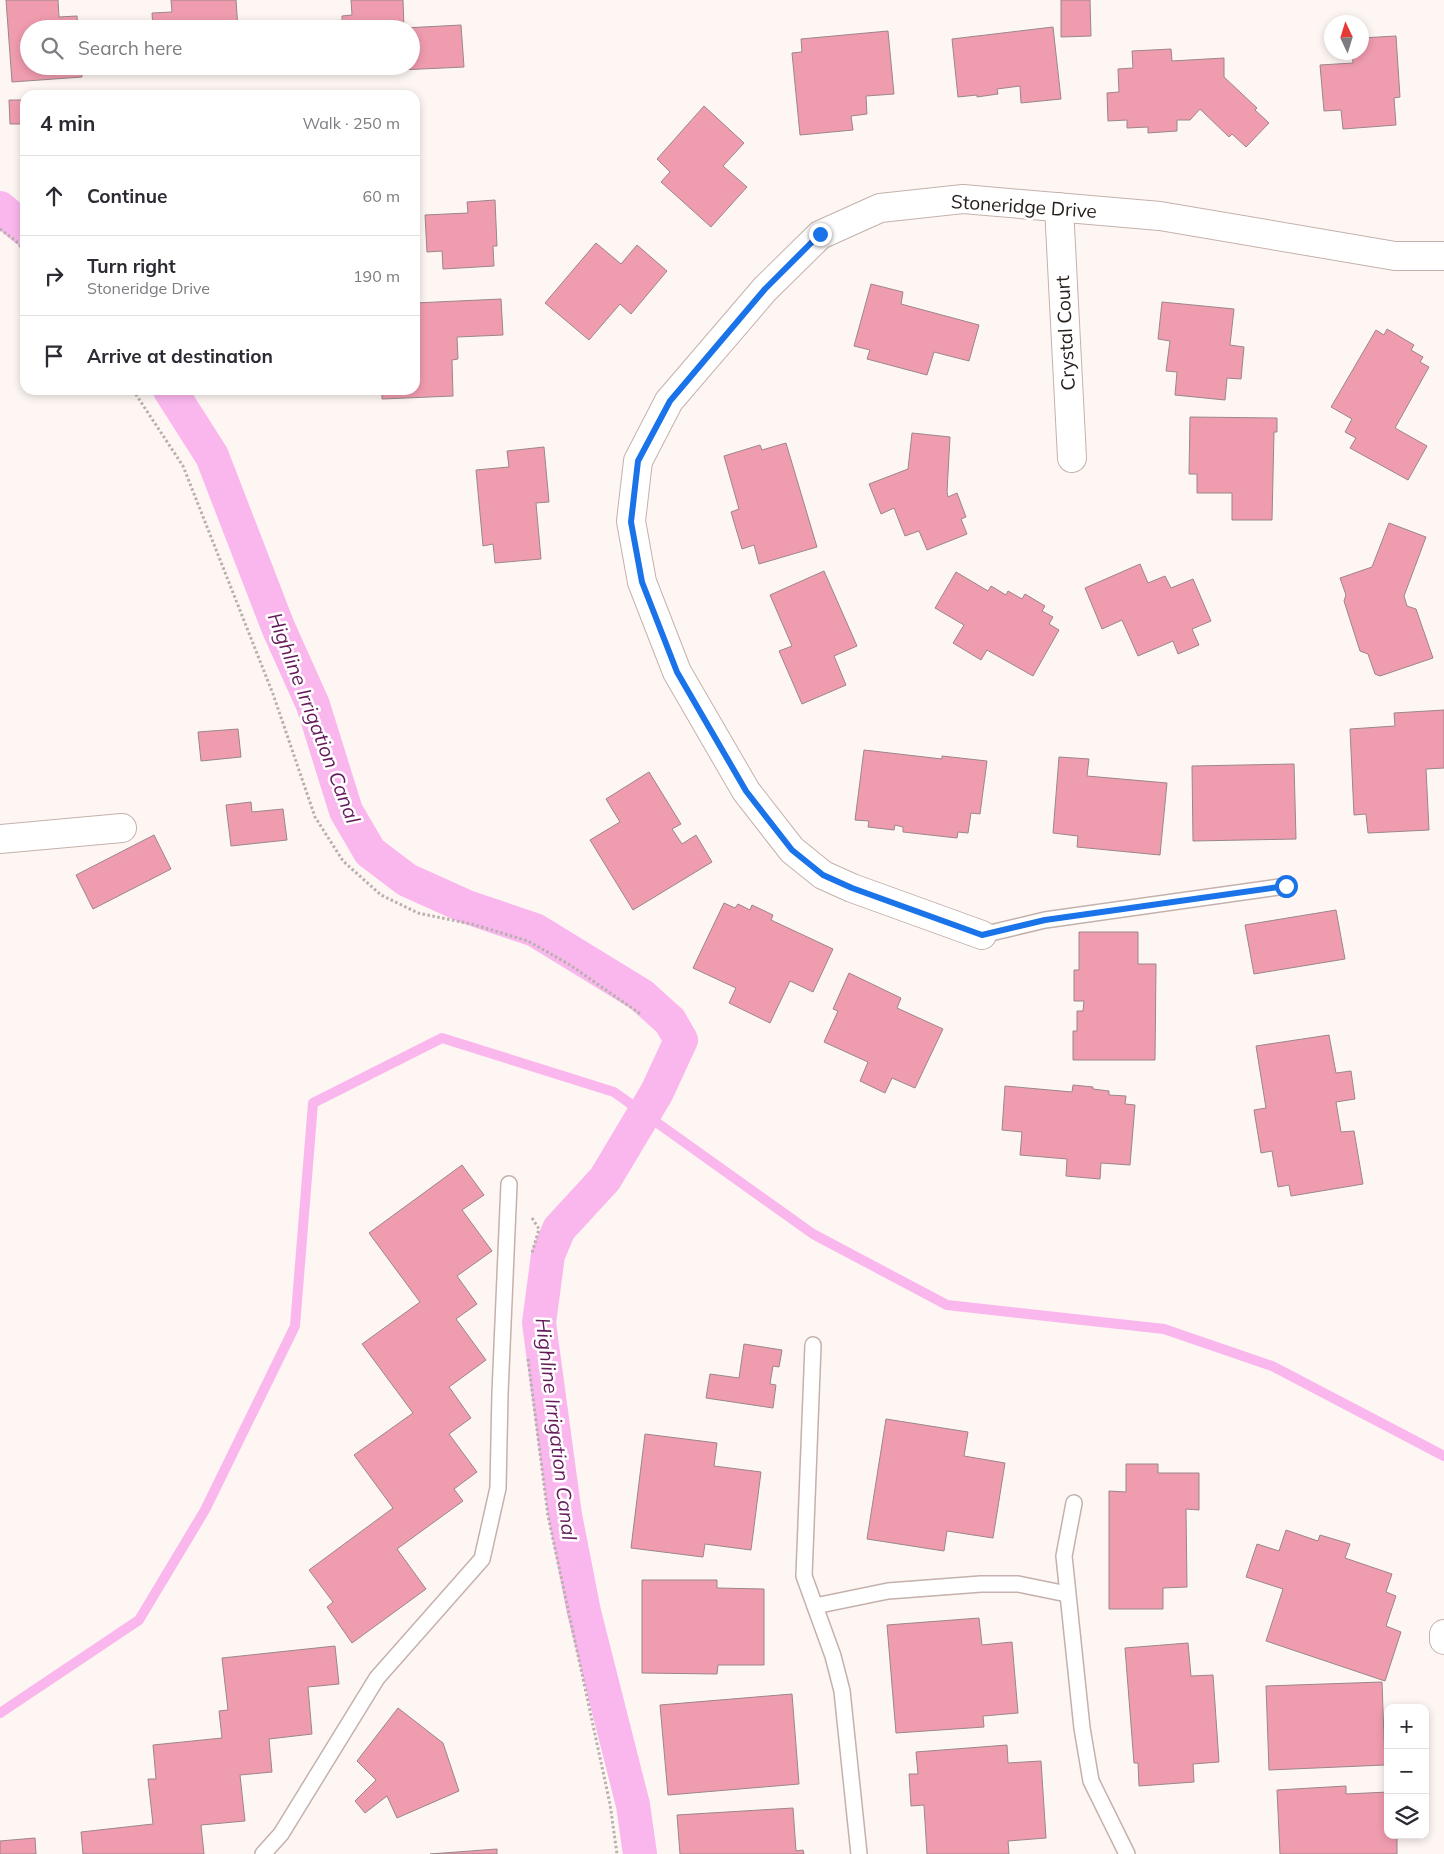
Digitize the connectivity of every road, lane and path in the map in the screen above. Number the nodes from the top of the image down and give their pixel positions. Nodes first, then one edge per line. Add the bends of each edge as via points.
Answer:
1 (1059, 207) junction
2 (0, 230) edge
3 (20, 246) edge
4 (1444, 256) edge
5 (136, 395) edge
6 (1072, 458) dead end
7 (122, 828) dead end
8 (0, 839) edge
9 (1286, 886) dead end
10 (982, 935) joint
11 (642, 1015) dead end
12 (510, 1184) joint
13 (531, 1257) dead end
14 (813, 1345) dead end
15 (527, 1351) dead end
16 (1074, 1503) dead end
17 (1067, 1594) junction
18 (815, 1606) junction
19 (1444, 1634) edge
20 (1444, 1640) edge
21 (271, 1851) edge
22 (617, 1854) edge
23 (859, 1854) edge
24 (1127, 1854) edge

1 - 4 street, Stoneridge Drive via 1160,216 1395,256
1 - 6 street, Crystal Court
1 - 10 street, Stoneridge Drive via 963,199 880,208 820,234 765,289 670,401 638,461 631,522 642,582 677,672 746,791 792,850 823,875 852,888
2 - 3 path
5 - 11 path via 183,466 273,694 315,817 343,861 380,896 418,913 472,924 528,941 570,964
7 - 8 street
9 - 10 lane via 1045,920
12 - 13 path via 539,1229
12 - 21 lane via 498,1488 482,1559 377,1678
14 - 18 lane via 804,1576
15 - 22 path via 548,1516 610,1804
16 - 17 lane via 1064,1556
17 - 18 lane via 1018,1584 981,1584 888,1591
17 - 24 lane via 1091,1781
18 - 23 lane via 842,1691
19 - 20 street

